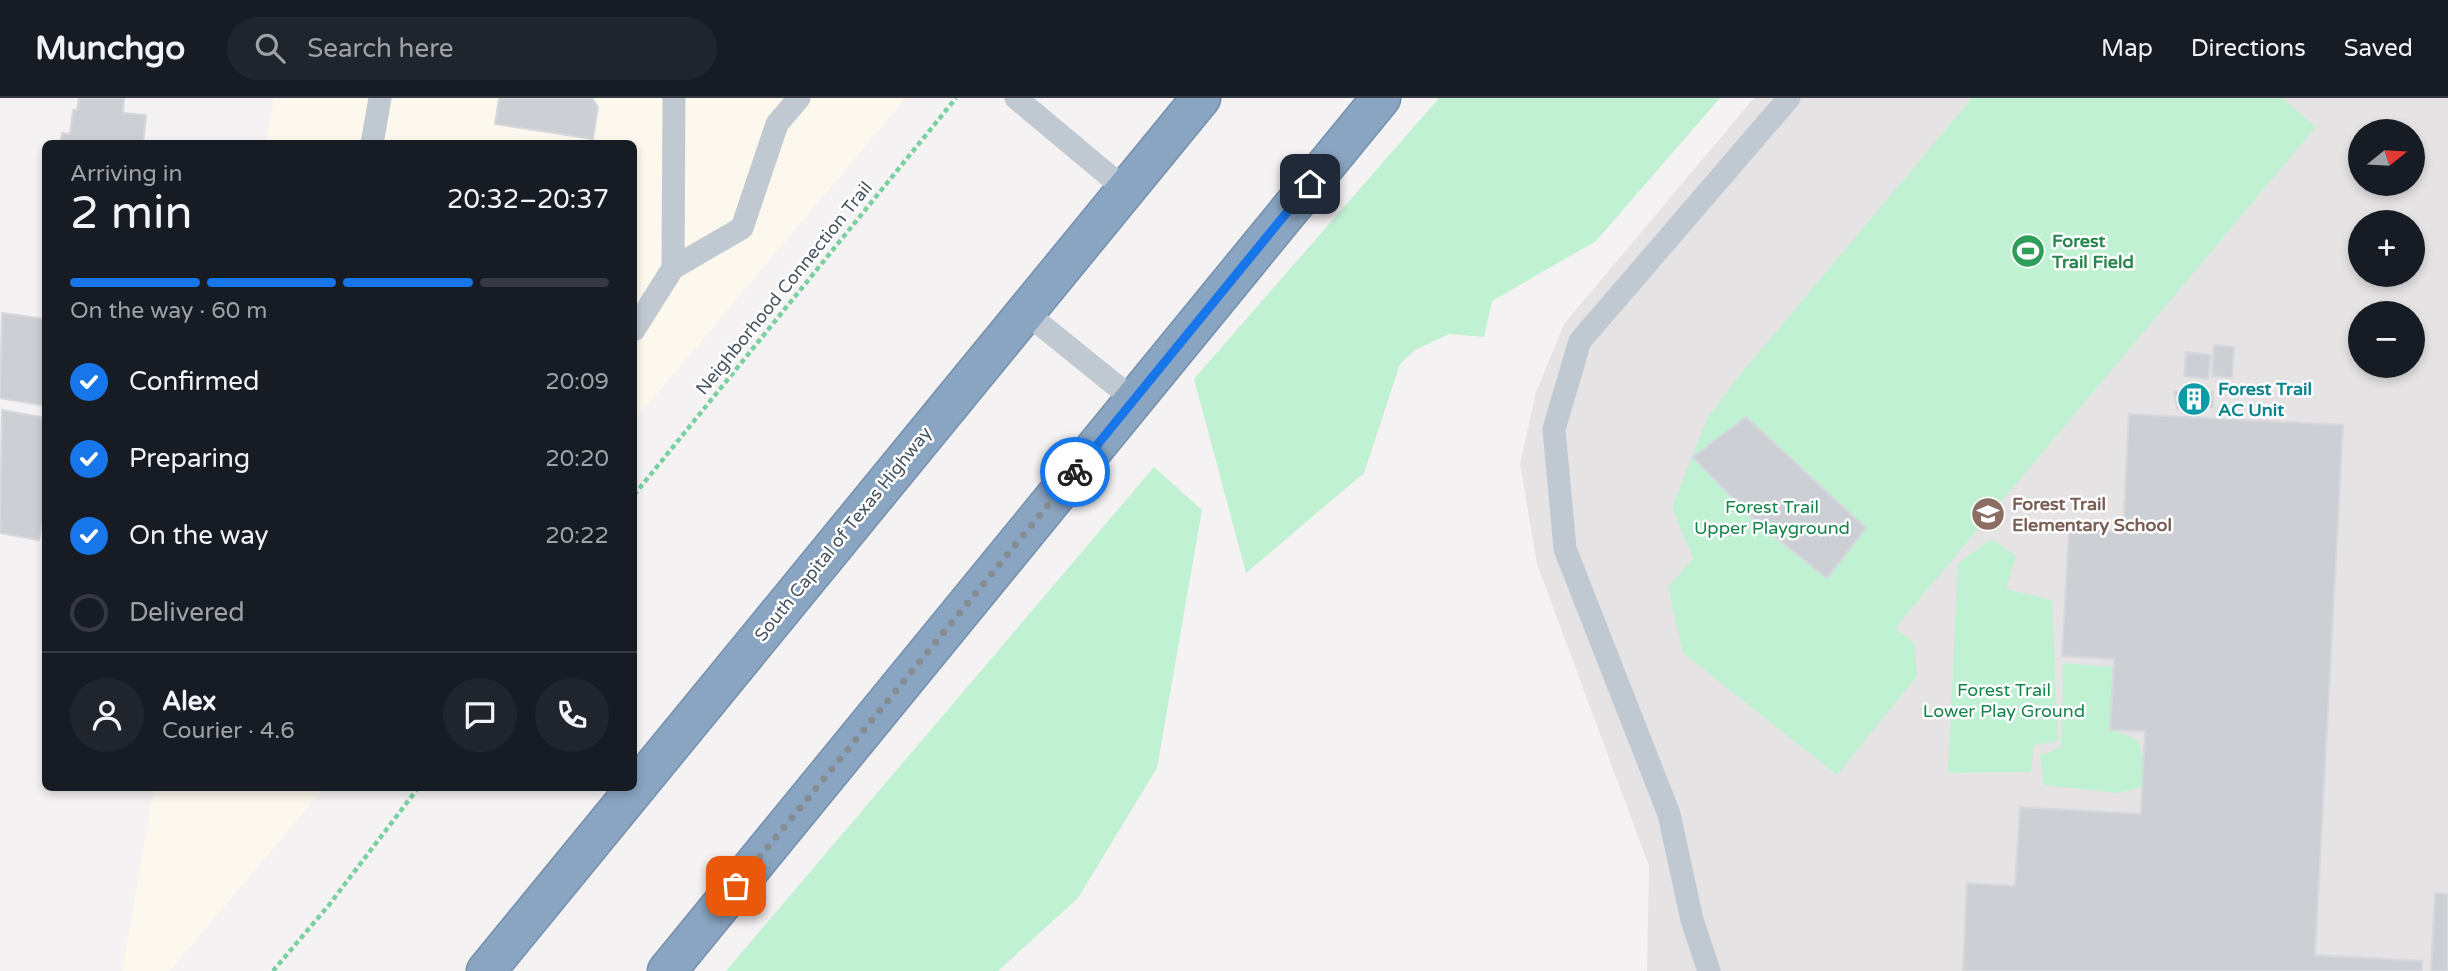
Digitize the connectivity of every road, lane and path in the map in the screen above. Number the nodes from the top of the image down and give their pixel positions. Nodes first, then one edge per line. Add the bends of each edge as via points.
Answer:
1 (380, 98) edge
2 (674, 98) edge
3 (799, 98) edge
4 (956, 98) edge
5 (1016, 98) edge
6 (1201, 98) edge
7 (1381, 98) edge
8 (1789, 98) edge
9 (373, 140) edge
10 (1126, 190) junction
11 (673, 268) junction
12 (1025, 312) junction
13 (637, 325) edge
14 (1134, 400) junction
15 (637, 491) edge
16 (637, 786) edge
17 (416, 791) edge
18 (633, 791) edge
19 (273, 971) edge
20 (486, 971) edge
21 (667, 971) edge
22 (1709, 971) edge

1 - 9 lane
2 - 11 lane
3 - 11 lane via 777,124 742,228
4 - 15 path, Neighborhood Connection Trail
5 - 10 lane
6 - 10 highway, South Capital of Texas Highway
7 - 14 highway
8 - 22 lane via 1580,341 1554,429 1564,549 1670,814 1692,920
10 - 12 highway, South Capital of Texas Highway
11 - 13 lane
12 - 14 lane
12 - 16 highway, South Capital of Texas Highway
14 - 21 highway
17 - 19 path
18 - 20 highway, South Capital of Texas Highway

